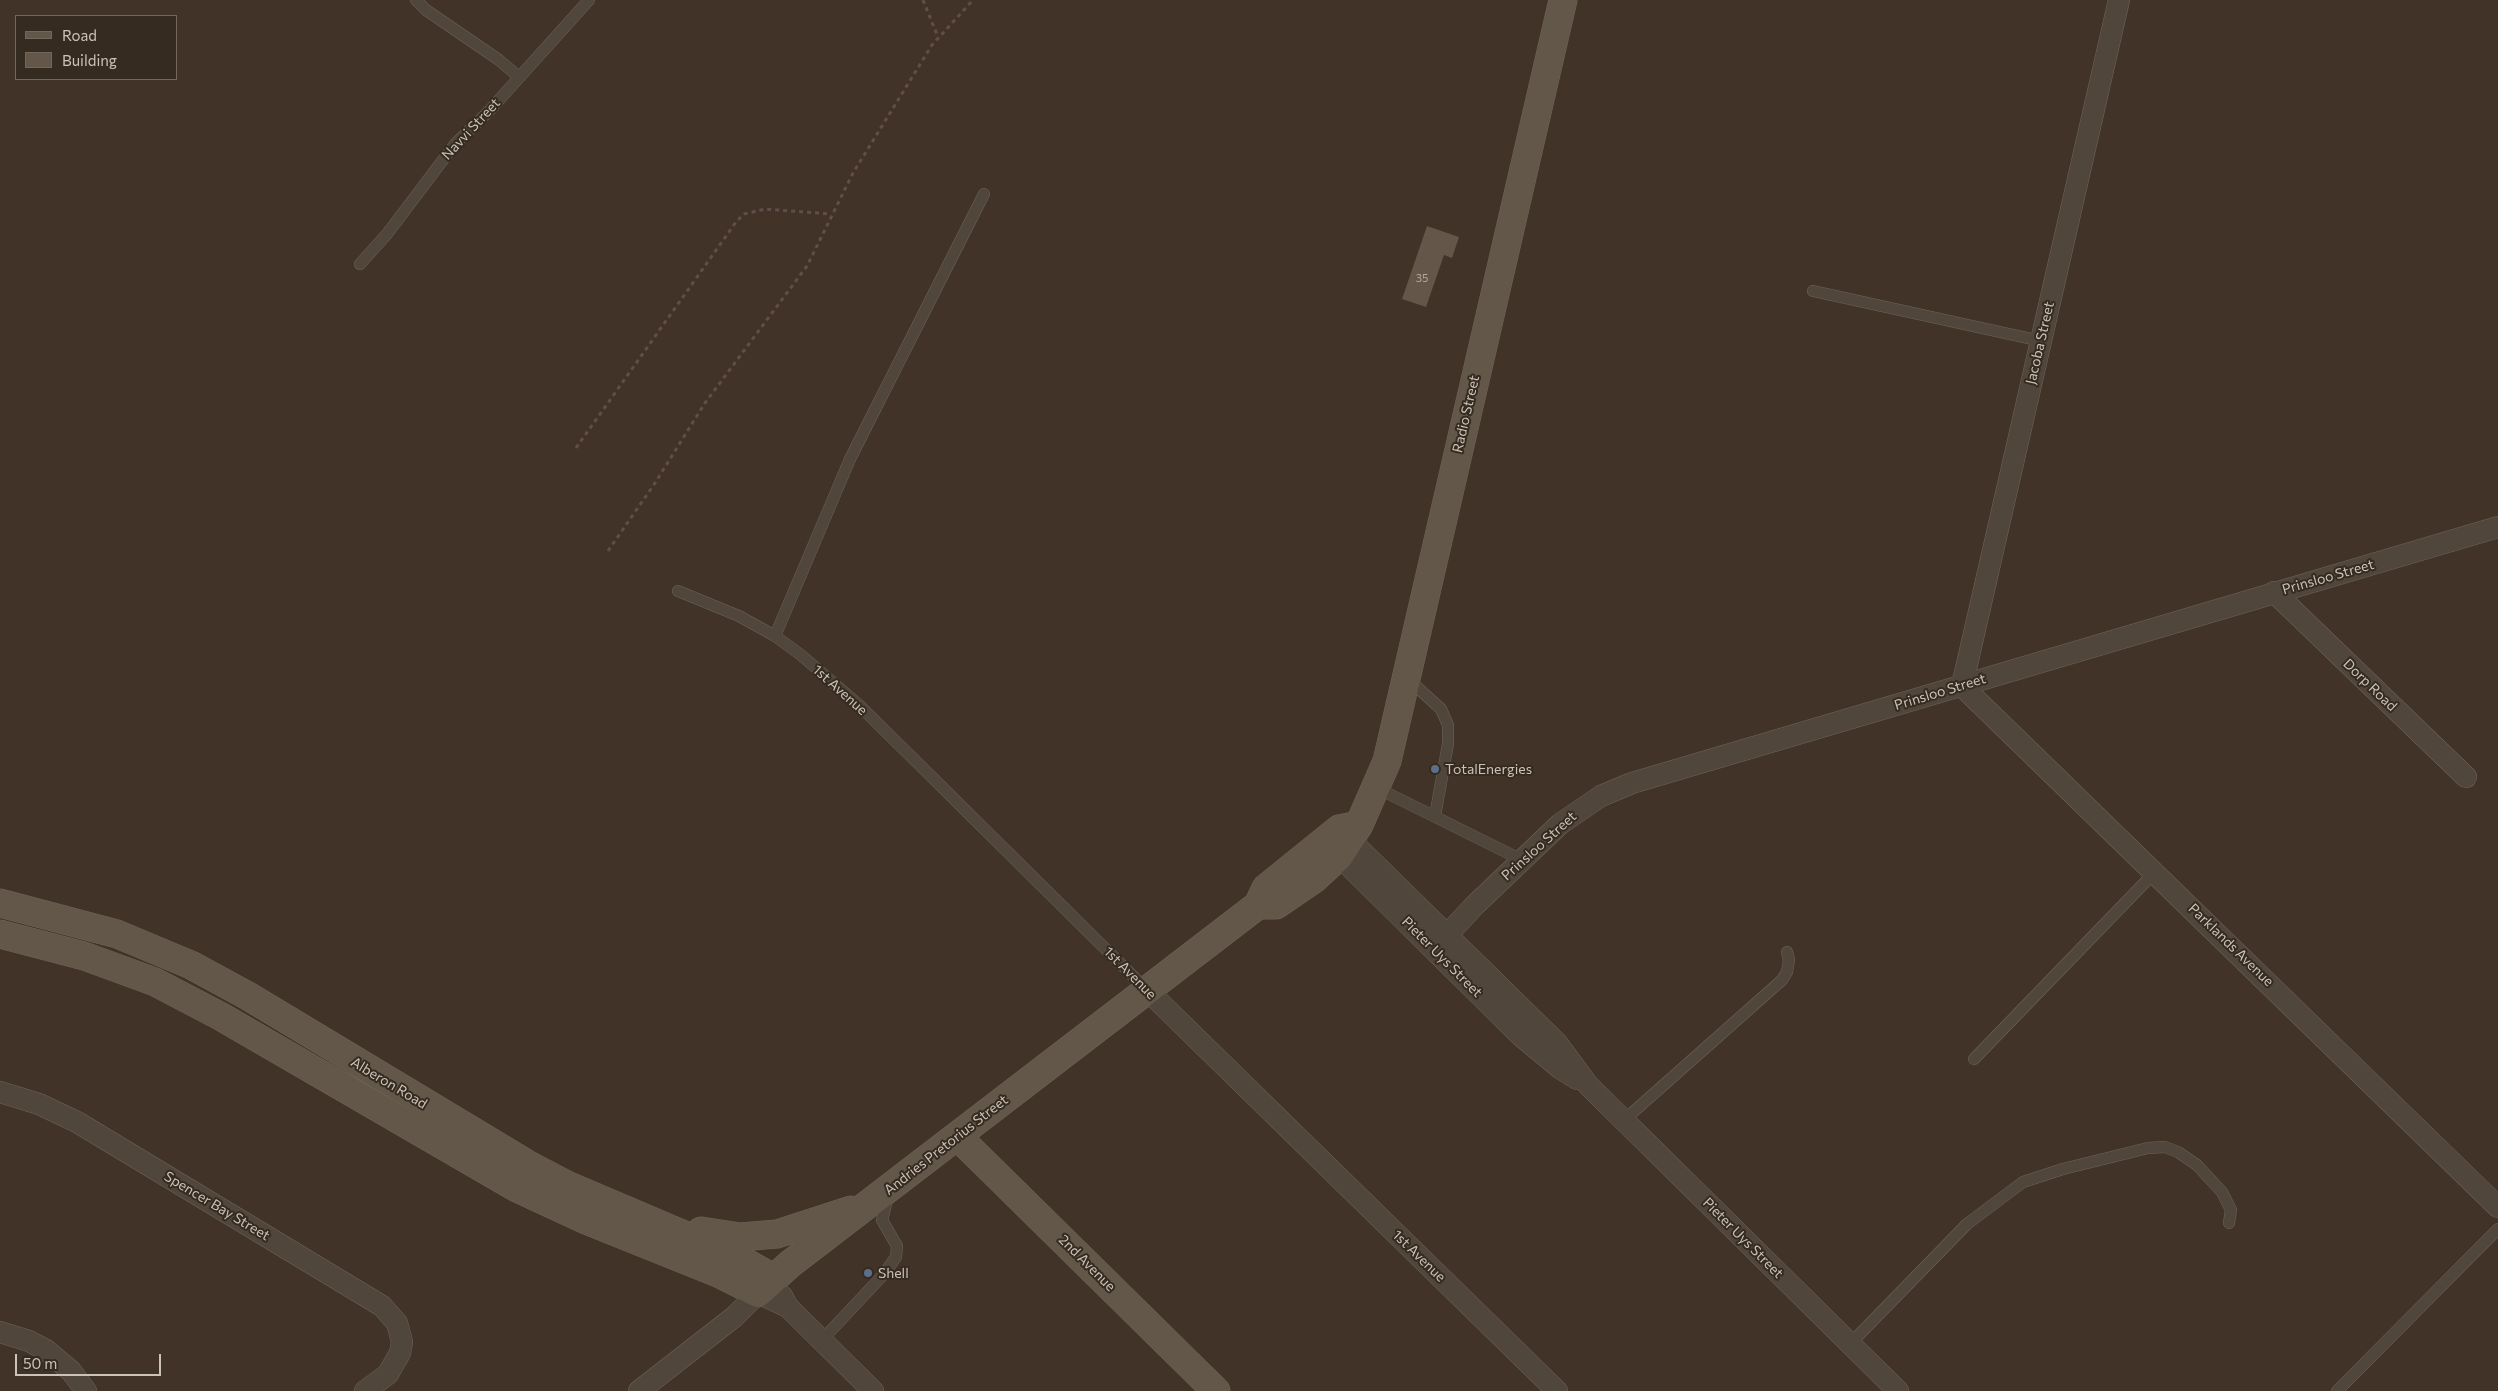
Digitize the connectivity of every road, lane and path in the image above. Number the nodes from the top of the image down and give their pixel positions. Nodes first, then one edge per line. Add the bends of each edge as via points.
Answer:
1 (416, 0) edge
2 (589, 0) edge
3 (923, 0) edge
4 (973, 0) edge
5 (1563, 0) edge
6 (2119, 0) edge
7 (938, 37) junction
8 (519, 77) junction
9 (984, 194) dead end
10 (831, 214) junction
11 (360, 264) dead end
12 (1814, 291) dead end
13 (2041, 341) junction
14 (576, 448) dead end
15 (2498, 528) edge
16 (608, 551) dead end
17 (678, 591) dead end
18 (2274, 592) junction
19 (775, 636) junction
20 (1406, 678) junction
21 (1962, 686) junction
22 (2466, 778) dead end
23 (1377, 788) junction
24 (1435, 816) junction
25 (1343, 838) junction
26 (1522, 860) junction
27 (2155, 872) junction
28 (0, 903) edge
29 (0, 934) edge
30 (1441, 942) junction
31 (1787, 952) dead end
32 (191, 965) junction
33 (1146, 989) junction
34 (181, 994) junction
35 (1974, 1059) dead end
36 (0, 1092) edge
37 (1623, 1120) junction
38 (957, 1136) junction
39 (890, 1189) junction
40 (866, 1207) junction
41 (2498, 1207) edge
42 (642, 1217) junction
43 (2229, 1223) dead end
44 (2498, 1229) edge
45 (765, 1285) junction
46 (0, 1332) edge
47 (822, 1340) junction
48 (1850, 1344) junction
49 (86, 1391) edge
50 (365, 1391) edge
51 (639, 1391) edge
52 (873, 1391) edge
53 (1216, 1391) edge
54 (1557, 1391) edge
55 (1898, 1391) edge
56 (2337, 1391) edge

1 - 8 lane
2 - 8 lane, Navvi Street
3 - 7 path
4 - 7 path
5 - 20 main road, Radio Street
6 - 13 street, Jacoba Street
7 - 10 path
8 - 11 lane, Navvi Street via 455,144 387,234
9 - 19 lane via 850,459
10 - 14 path via 766,209 744,214
10 - 16 path via 807,266 705,403
12 - 13 lane
13 - 21 street, Jacoba Street
15 - 18 street, Prinsloo Street
17 - 19 lane, 1st Avenue via 739,616
18 - 21 street, Prinsloo Street
18 - 22 street, Dorp Road
19 - 33 lane, 1st Avenue via 860,706
20 - 23 main road, Radio Street via 1387,761
20 - 24 lane via 1441,709 1448,725 1448,744
21 - 26 street, Prinsloo Street via 1632,783 1579,809
21 - 27 street, Parklands Avenue
23 - 24 lane
23 - 25 main road, Radio Street
24 - 26 lane
25 - 30 street, Pieter Uys Street
25 - 33 main road, Andries Pretorius Street via 1266,888 1258,905
26 - 30 street, Prinsloo Street
27 - 35 lane
27 - 41 street, Parklands Avenue
28 - 32 main road, Alberon Road via 117,934
29 - 34 main road, Alberon Road via 84,956
30 - 37 street, Pieter Uys Street via 1557,1043 1588,1086
31 - 37 lane via 1787,972 1782,980
32 - 34 main road
32 - 42 main road, Alberon Road via 248,996 490,1144 567,1185
33 - 38 main road, Andries Pretorius Street
33 - 54 street, 1st Avenue
34 - 45 main road, Alberon Road via 515,1187 586,1220 718,1273
36 - 50 street, Spencer Bay Street via 40,1104 77,1122 368,1297 391,1315 397,1323 402,1342 400,1353 388,1374
37 - 48 street, Pieter Uys Street
38 - 39 main road, Andries Pretorius Street
38 - 53 main road, 2nd Avenue
39 - 40 main road, Andries Pretorius Street
39 - 47 lane via 882,1220 897,1246 896,1257
40 - 42 main road via 757,1237 721,1235
40 - 45 main road, Andries Pretorius Street
42 - 45 main road, Alberon Road via 734,1256
43 - 48 lane via 2231,1210 2222,1192 2197,1165 2165,1147 2148,1148 2063,1169 2023,1182 1967,1224
44 - 56 lane
45 - 47 street
45 - 51 street, Andries Pretorius Street via 734,1317
46 - 49 street via 46,1350 72,1372
47 - 52 street
48 - 55 street, Pieter Uys Street

